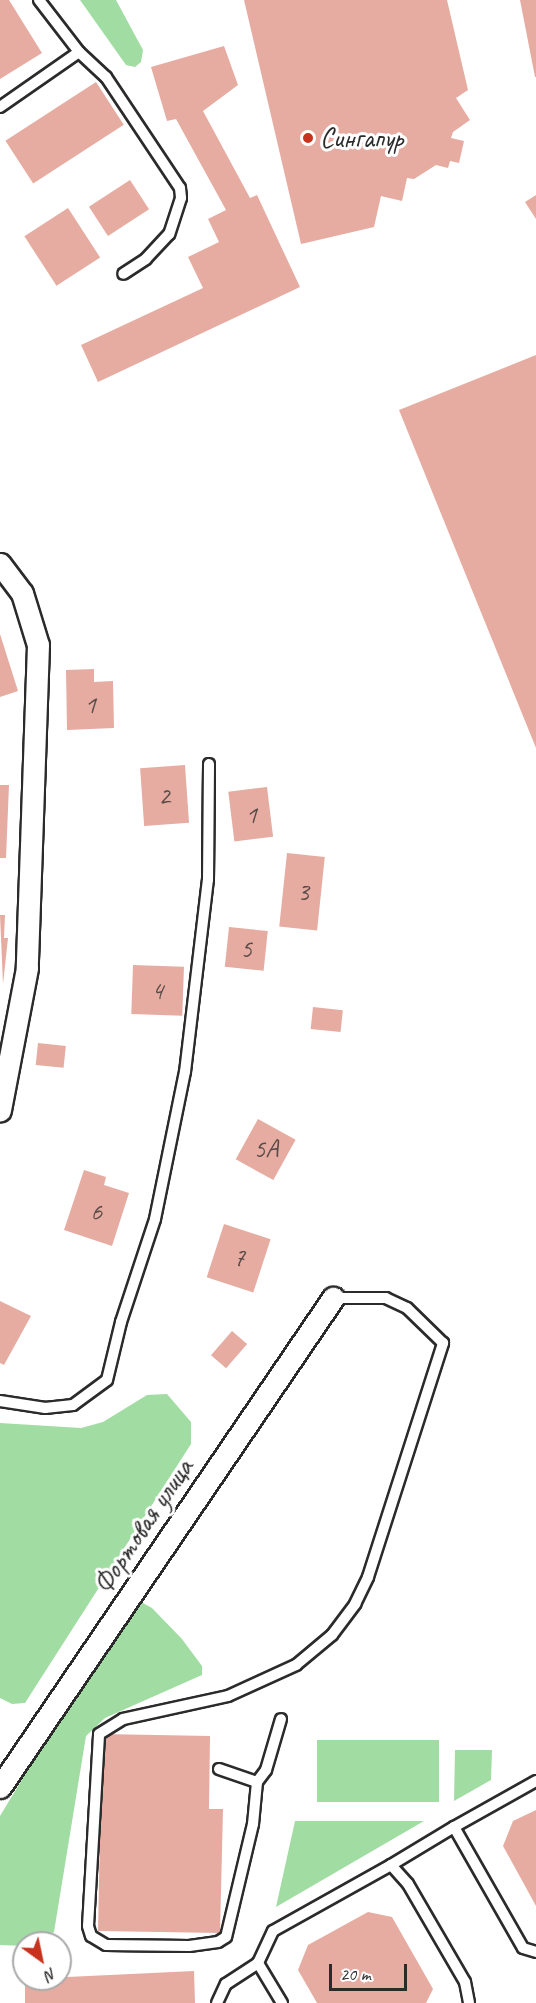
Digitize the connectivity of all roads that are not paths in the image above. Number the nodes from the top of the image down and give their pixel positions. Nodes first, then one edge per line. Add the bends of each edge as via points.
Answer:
1 (39, 0) edge
2 (79, 52) junction
3 (0, 106) edge
4 (123, 274) dead end
5 (0, 564) edge
6 (209, 764) dead end
7 (0, 1110) edge
8 (333, 1298) joint
9 (0, 1401) edge
10 (281, 1719) dead end
11 (219, 1769) dead end
12 (536, 1781) edge
13 (257, 1782) junction
14 (0, 1787) edge
15 (454, 1827) junction
16 (391, 1865) junction
17 (536, 1952) edge
18 (258, 1963) junction
19 (217, 2003) edge
20 (282, 2003) edge
21 (469, 2003) edge

1 - 2 lane
2 - 3 lane
2 - 4 lane via 106,77 180,188 181,198 169,234 146,259
5 - 7 street via 22,593 38,645 27,968
6 - 9 lane via 208,880 185,1072 155,1219 121,1322 107,1380 73,1405 45,1408
8 - 13 lane via 386,1298 407,1308 443,1343 368,1577 355,1604 332,1635 296,1665 228,1696 123,1719 99,1734 88,1915 91,1936 106,1945 189,1946 226,1937 253,1824
8 - 14 street, Фортовая улица
10 - 13 lane via 266,1770
11 - 13 lane
12 - 15 lane
15 - 16 lane
15 - 17 lane via 522,1948
16 - 18 lane via 273,1931
16 - 21 lane via 408,1884 465,1982
18 - 19 lane via 226,1984
18 - 20 lane

